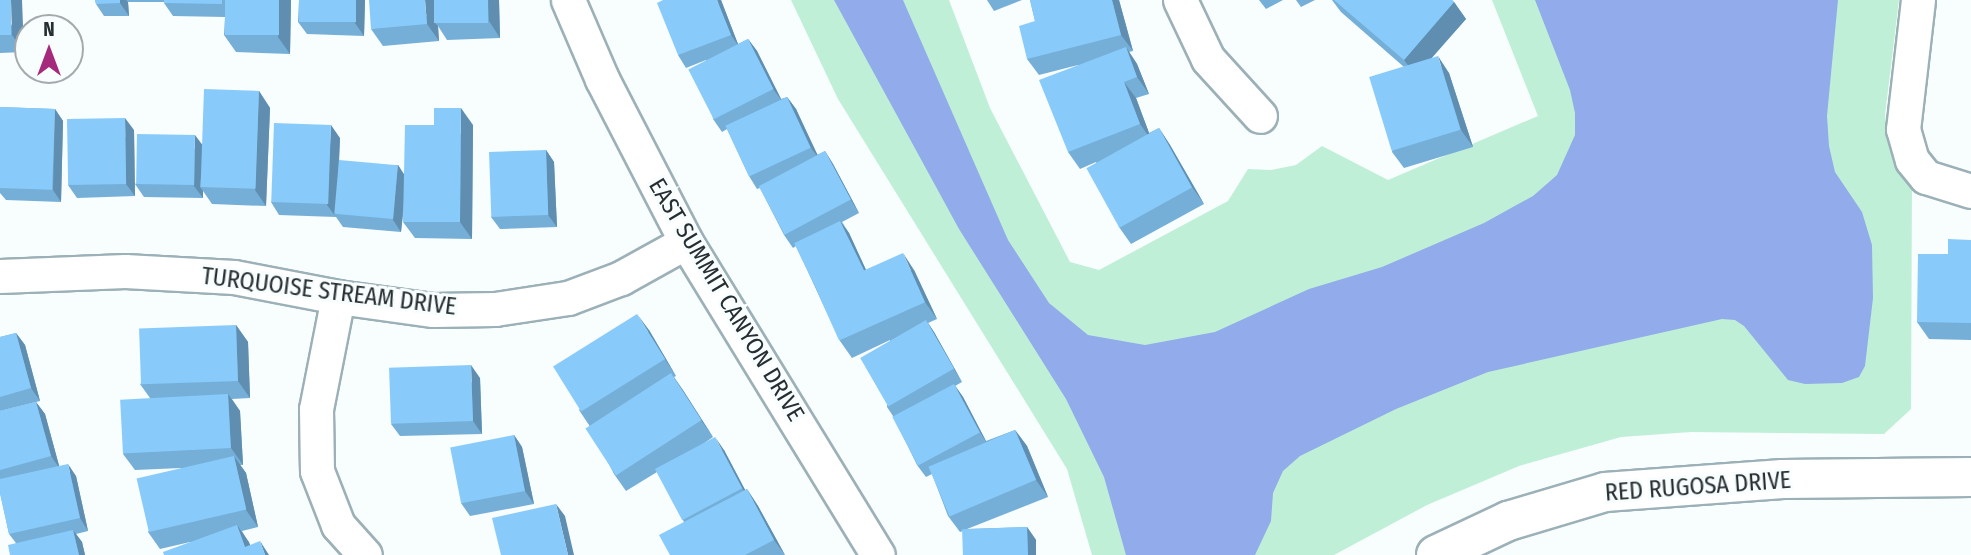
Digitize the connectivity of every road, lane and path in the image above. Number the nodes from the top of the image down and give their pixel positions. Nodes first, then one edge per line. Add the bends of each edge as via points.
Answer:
1 (568, 0) edge
2 (1180, 0) edge
3 (1918, 0) edge
4 (1260, 116) dead end
5 (1971, 191) edge
6 (686, 242) junction
7 (0, 276) edge
8 (338, 297) junction
9 (1971, 477) edge
10 (365, 555) edge
11 (878, 555) edge
12 (1436, 555) edge

1 - 6 street, EAST SUMMIT CANYON DRIVE via 597,69
2 - 4 street via 1208,59
3 - 5 street via 1903,129 1912,160 1926,177
6 - 8 street, TURQUOISE STREAM DRIVE via 621,278 568,298 495,309 433,310
6 - 11 street, EAST SUMMIT CANYON DRIVE
7 - 8 street, TURQUOISE STREAM DRIVE via 125,271 234,277
8 - 10 street via 316,410 317,471 338,525
9 - 12 street, RED RUGOSA DRIVE via 1783,480 1605,492 1508,521

